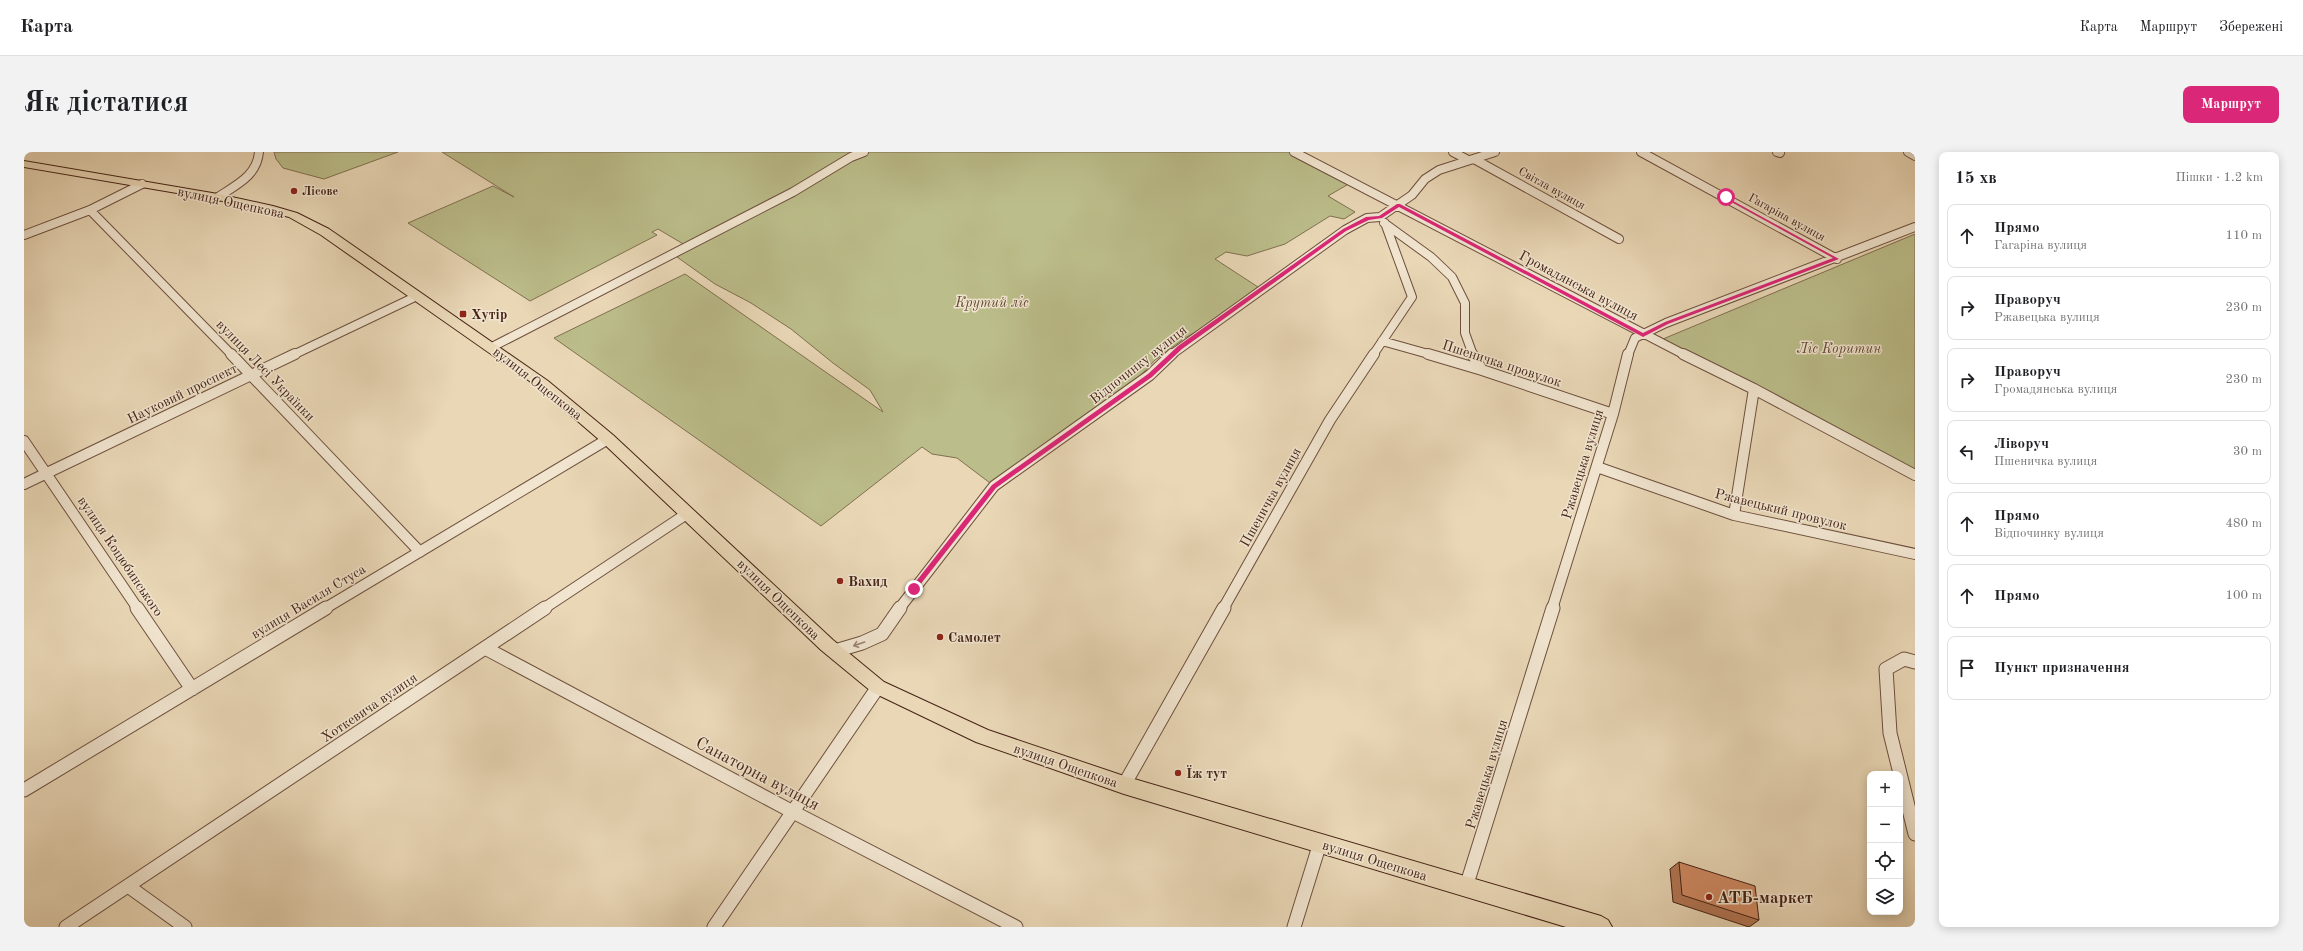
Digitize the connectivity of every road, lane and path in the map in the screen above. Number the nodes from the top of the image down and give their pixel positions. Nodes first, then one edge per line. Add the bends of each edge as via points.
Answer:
1 (259, 152) edge
2 (864, 152) edge
3 (1294, 152) edge
4 (1453, 152) edge
5 (1495, 152) edge
6 (1641, 152) edge
7 (1908, 152) edge
8 (1915, 156) edge
9 (1471, 160) junction
10 (24, 164) edge
11 (142, 184) junction
12 (218, 197) junction
13 (1399, 205) junction
14 (90, 210) junction
15 (1383, 220) junction
16 (1915, 227) edge
17 (24, 235) edge
18 (1619, 239) dead end
19 (1837, 259) junction
20 (417, 296) junction
21 (1643, 335) junction
22 (1382, 341) junction
23 (492, 347) junction
24 (1482, 370) junction
25 (252, 375) junction
26 (1754, 389) junction
27 (1613, 414) junction
28 (608, 439) junction
29 (24, 441) edge
30 (1596, 467) junction
31 (47, 473) junction
32 (1915, 475) edge
33 (24, 484) edge
34 (688, 513) junction
35 (1734, 515) junction
36 (420, 552) junction
37 (1915, 554) edge
38 (485, 648) junction
39 (835, 651) junction
40 (1915, 662) edge
41 (878, 687) junction
42 (192, 689) junction
43 (1124, 785) junction
44 (24, 790) edge
45 (793, 812) junction
46 (1915, 834) edge
47 (1320, 843) junction
48 (128, 886) junction
49 (1466, 887) junction
50 (66, 927) edge
51 (185, 927) edge
52 (714, 927) edge
53 (1016, 927) edge
54 (1294, 927) edge
55 (1600, 927) edge

1 - 12 street via 254,171
2 - 23 street via 793,192
3 - 13 street, Громадянська вулиця
4 - 9 street, Світла вулиця
5 - 9 street
6 - 19 street, Гагаріна вулиця
7 - 8 street
9 - 13 street via 1439,170 1425,179 1412,196
9 - 18 street, Світла вулиця
10 - 11 highway, вулиця Ощепкова
11 - 12 highway, вулиця Ощепкова
11 - 14 street
12 - 20 highway, вулиця Ощепкова via 293,216 325,232
13 - 15 street
13 - 21 street, Громадянська вулиця
14 - 17 street
14 - 25 street, вулиця Лесі Українки
15 - 22 street, Пшеничка вулиця via 1412,297
15 - 24 street via 1430,255 1458,286 1466,304 1464,329
15 -> 39 street, Відпочинку вулиця via 1368,218 1345,230 1180,347 1150,375 994,486 882,634
16 - 19 street, Ржавецька вулиця
19 - 21 street, Ржавецька вулиця via 1666,323
20 - 23 highway, вулиця Ощепкова
20 - 25 street, Науковий проспект
21 - 26 street, Громадянська вулиця
21 - 27 street, Ржавецька вулиця via 1635,338 1629,351
22 - 24 street, Пшеничка провулок
22 - 43 street, Пшеничка вулиця via 1330,420
23 - 28 highway, вулиця Ощепкова via 543,384
24 - 27 street, Пшеничка провулок
25 - 31 street, Науковий проспект
25 - 36 street, вулиця Лесі Українки
26 - 32 street, Громадянська вулиця
26 - 35 street
27 - 30 street, Ржавецька вулиця
28 - 34 highway, вулиця Ощепкова
28 - 36 street, вулиця Василя Стуса
29 - 31 street, вулиця Коцюбинського
30 - 35 street, Ржавецький провулок
30 - 49 street, Ржавецька вулиця
31 - 33 street, Науковий проспект
31 - 42 street, вулиця Коцюбинського
34 - 38 street, Хоткевича вулиця
34 - 39 highway, вулиця Ощепкова
35 - 37 street, Ржавецький провулок
36 - 42 street, вулиця Василя Стуса
38 - 45 street, Санаторна вулиця
38 - 48 street, Хоткевича вулиця
39 - 41 highway, вулиця Ощепкова
40 - 46 street via 1904,659 1886,669 1890,733
41 - 43 highway, вулиця Ощепкова via 983,736
41 - 45 street
42 - 44 street, вулиця Василя Стуса
43 - 47 highway, вулиця Ощепкова
45 - 52 street
45 - 53 street, Санаторна вулиця
47 - 49 highway, вулиця Ощепкова
47 - 54 street
48 - 50 street, Хоткевича вулиця
48 - 51 street
49 - 55 highway, вулиця Ощепкова

